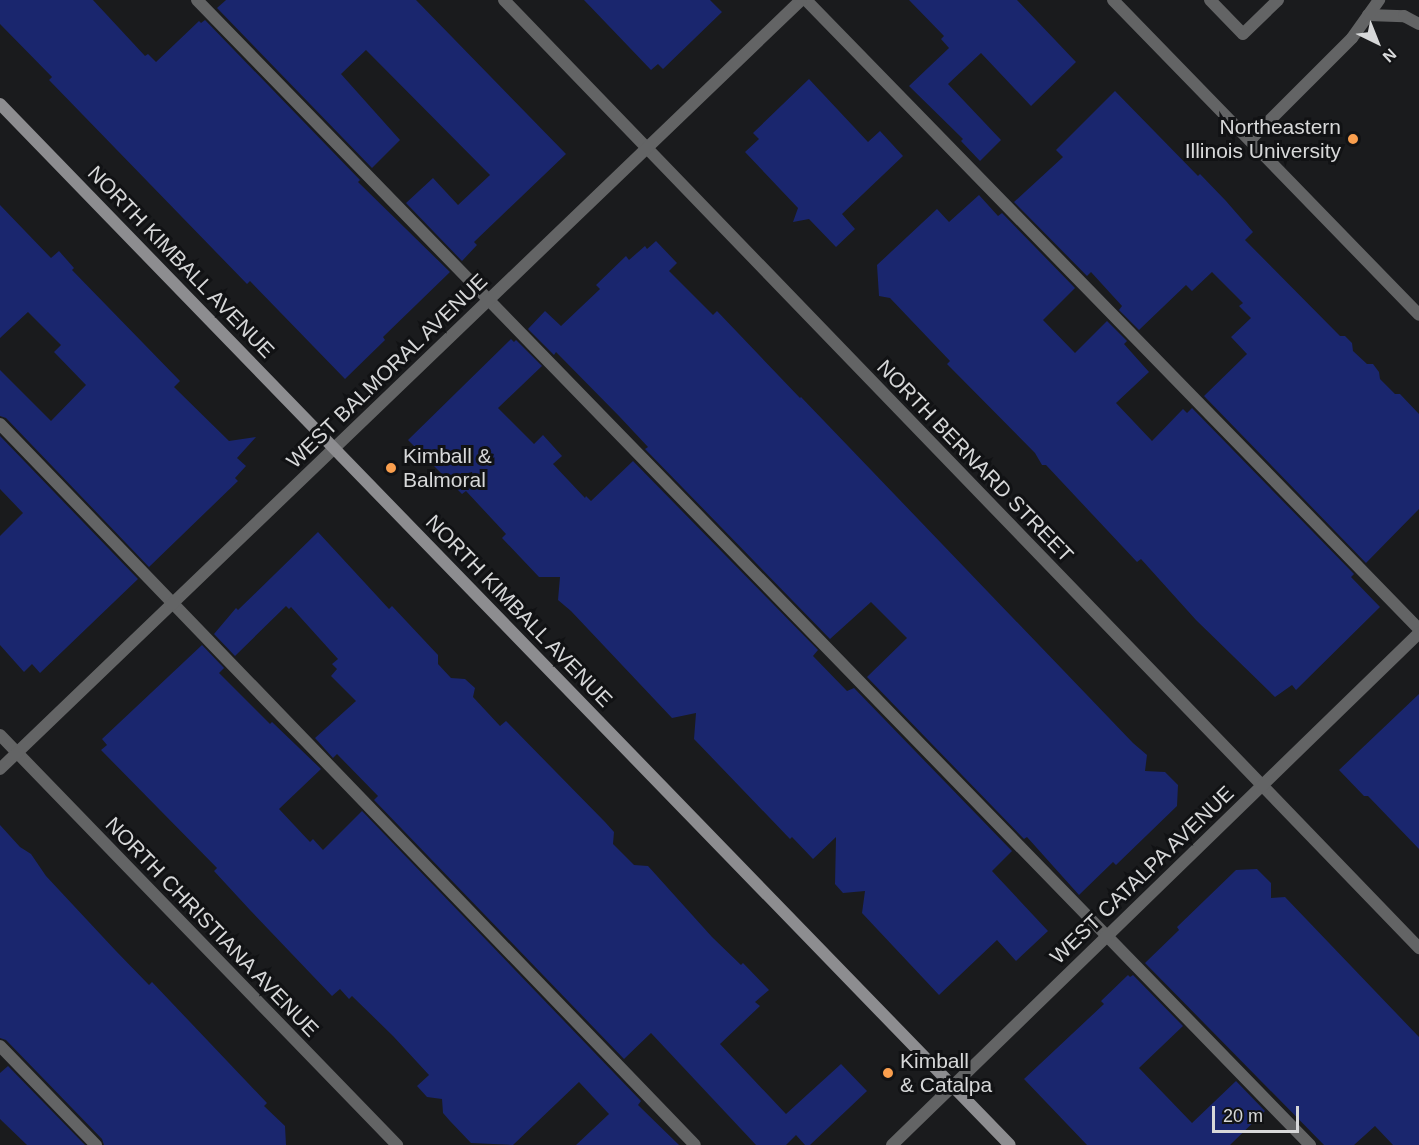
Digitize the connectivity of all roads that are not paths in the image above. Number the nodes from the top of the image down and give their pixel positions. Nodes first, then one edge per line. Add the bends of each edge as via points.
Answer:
1 (197, 0) edge
2 (504, 0) edge
3 (801, 0) edge
4 (806, 0) edge
5 (1113, 0) edge
6 (1210, 0) edge
7 (1278, 0) edge
8 (1379, 0) edge
9 (1368, 15) junction
10 (1419, 24) edge
11 (0, 104) edge
12 (1250, 140) junction
13 (647, 148) junction
14 (489, 300) junction
15 (1419, 315) edge
16 (0, 424) edge
17 (334, 448) junction
18 (173, 603) junction
19 (1419, 631) edge
20 (0, 735) edge
21 (17, 753) junction
22 (0, 769) edge
23 (1262, 785) junction
24 (1107, 936) junction
25 (1419, 948) edge
26 (0, 1046) edge
27 (953, 1086) junction
28 (96, 1145) edge
29 (397, 1145) edge
30 (695, 1145) edge
31 (892, 1145) edge
32 (1011, 1145) edge
33 (1310, 1145) edge

1 - 14 street
2 - 13 street, NORTH BERNARD STREET
3 - 13 street, WEST BALMORAL AVENUE
4 - 19 street
5 - 12 street
6 - 7 street via 1243,34
8 - 9 street
9 - 10 street via 1404,16
9 - 12 street via 1352,38
11 - 17 street, NORTH KIMBALL AVENUE
12 - 15 street
13 - 14 street, WEST BALMORAL AVENUE
13 - 23 street, NORTH BERNARD STREET
14 - 17 street, WEST BALMORAL AVENUE
14 - 24 street
16 - 18 street
17 - 18 street, WEST BALMORAL AVENUE
17 - 27 street, NORTH KIMBALL AVENUE
18 - 21 street, WEST BALMORAL AVENUE
18 - 30 street
19 - 23 street, WEST CATALPA AVENUE
20 - 21 street, NORTH CHRISTIANA AVENUE
21 - 22 street, WEST BALMORAL AVENUE
21 - 29 street, NORTH CHRISTIANA AVENUE
23 - 24 street, WEST CATALPA AVENUE
23 - 25 street, NORTH BERNARD STREET
24 - 27 street, WEST CATALPA AVENUE
24 - 33 street
26 - 28 street
27 - 31 street, WEST CATALPA AVENUE
27 - 32 street, NORTH KIMBALL AVENUE

